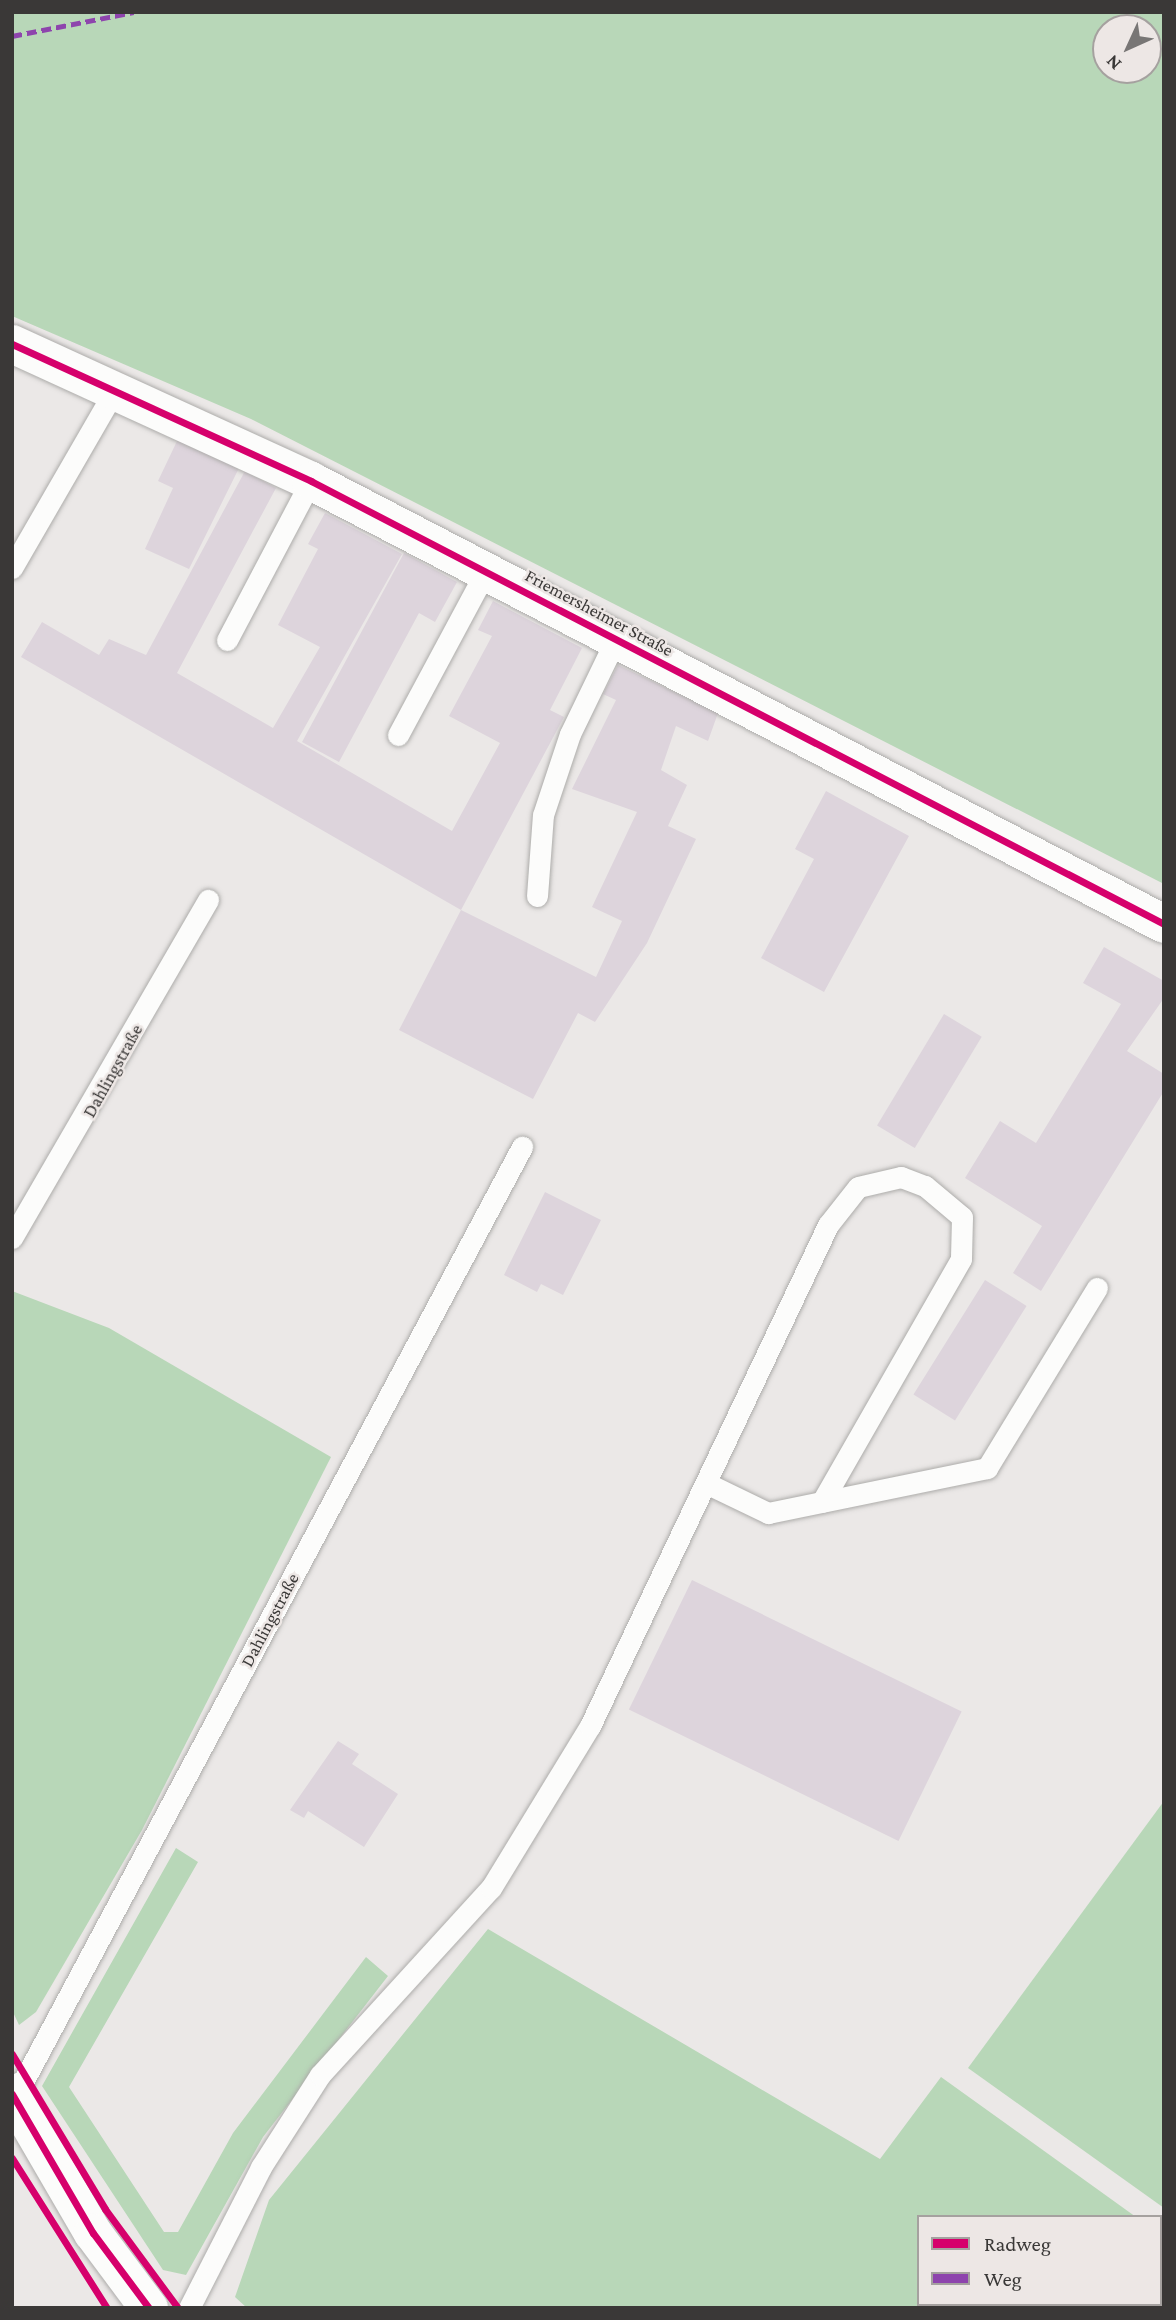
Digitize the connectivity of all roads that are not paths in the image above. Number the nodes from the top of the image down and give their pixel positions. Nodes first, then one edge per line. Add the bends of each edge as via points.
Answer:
1 (12, 344) edge
2 (114, 391) junction
3 (311, 481) junction
4 (12, 568) edge
5 (486, 571) junction
6 (616, 639) junction
7 (227, 640) dead end
8 (398, 735) dead end
9 (537, 896) dead end
10 (208, 900) dead end
11 (1164, 924) edge
12 (522, 1147) dead end
13 (12, 1238) edge
14 (1097, 1288) dead end
15 (708, 1484) junction
16 (822, 1502) junction
17 (12, 2086) edge
18 (12, 2094) edge
19 (149, 2308) edge
20 (189, 2308) edge

1 - 2 street, Friemersheimer Straße
2 - 3 street, Friemersheimer Straße
2 - 4 lane
3 - 5 street, Friemersheimer Straße
3 - 7 lane
5 - 6 street, Friemersheimer Straße
5 - 8 lane
6 - 9 lane via 570,734 543,815
6 - 11 street, Friemersheimer Straße
10 - 13 lane, Dahlingstraße
12 - 17 lane, Dahlingstraße via 31,2068
14 - 16 lane via 987,1468
15 - 16 lane via 768,1513
15 - 16 lane via 828,1225 858,1187 901,1177 925,1186 962,1217 966,1234 961,1259
15 - 20 lane via 590,1726 491,1888 320,2075 261,2167
18 - 19 street via 93,2233

